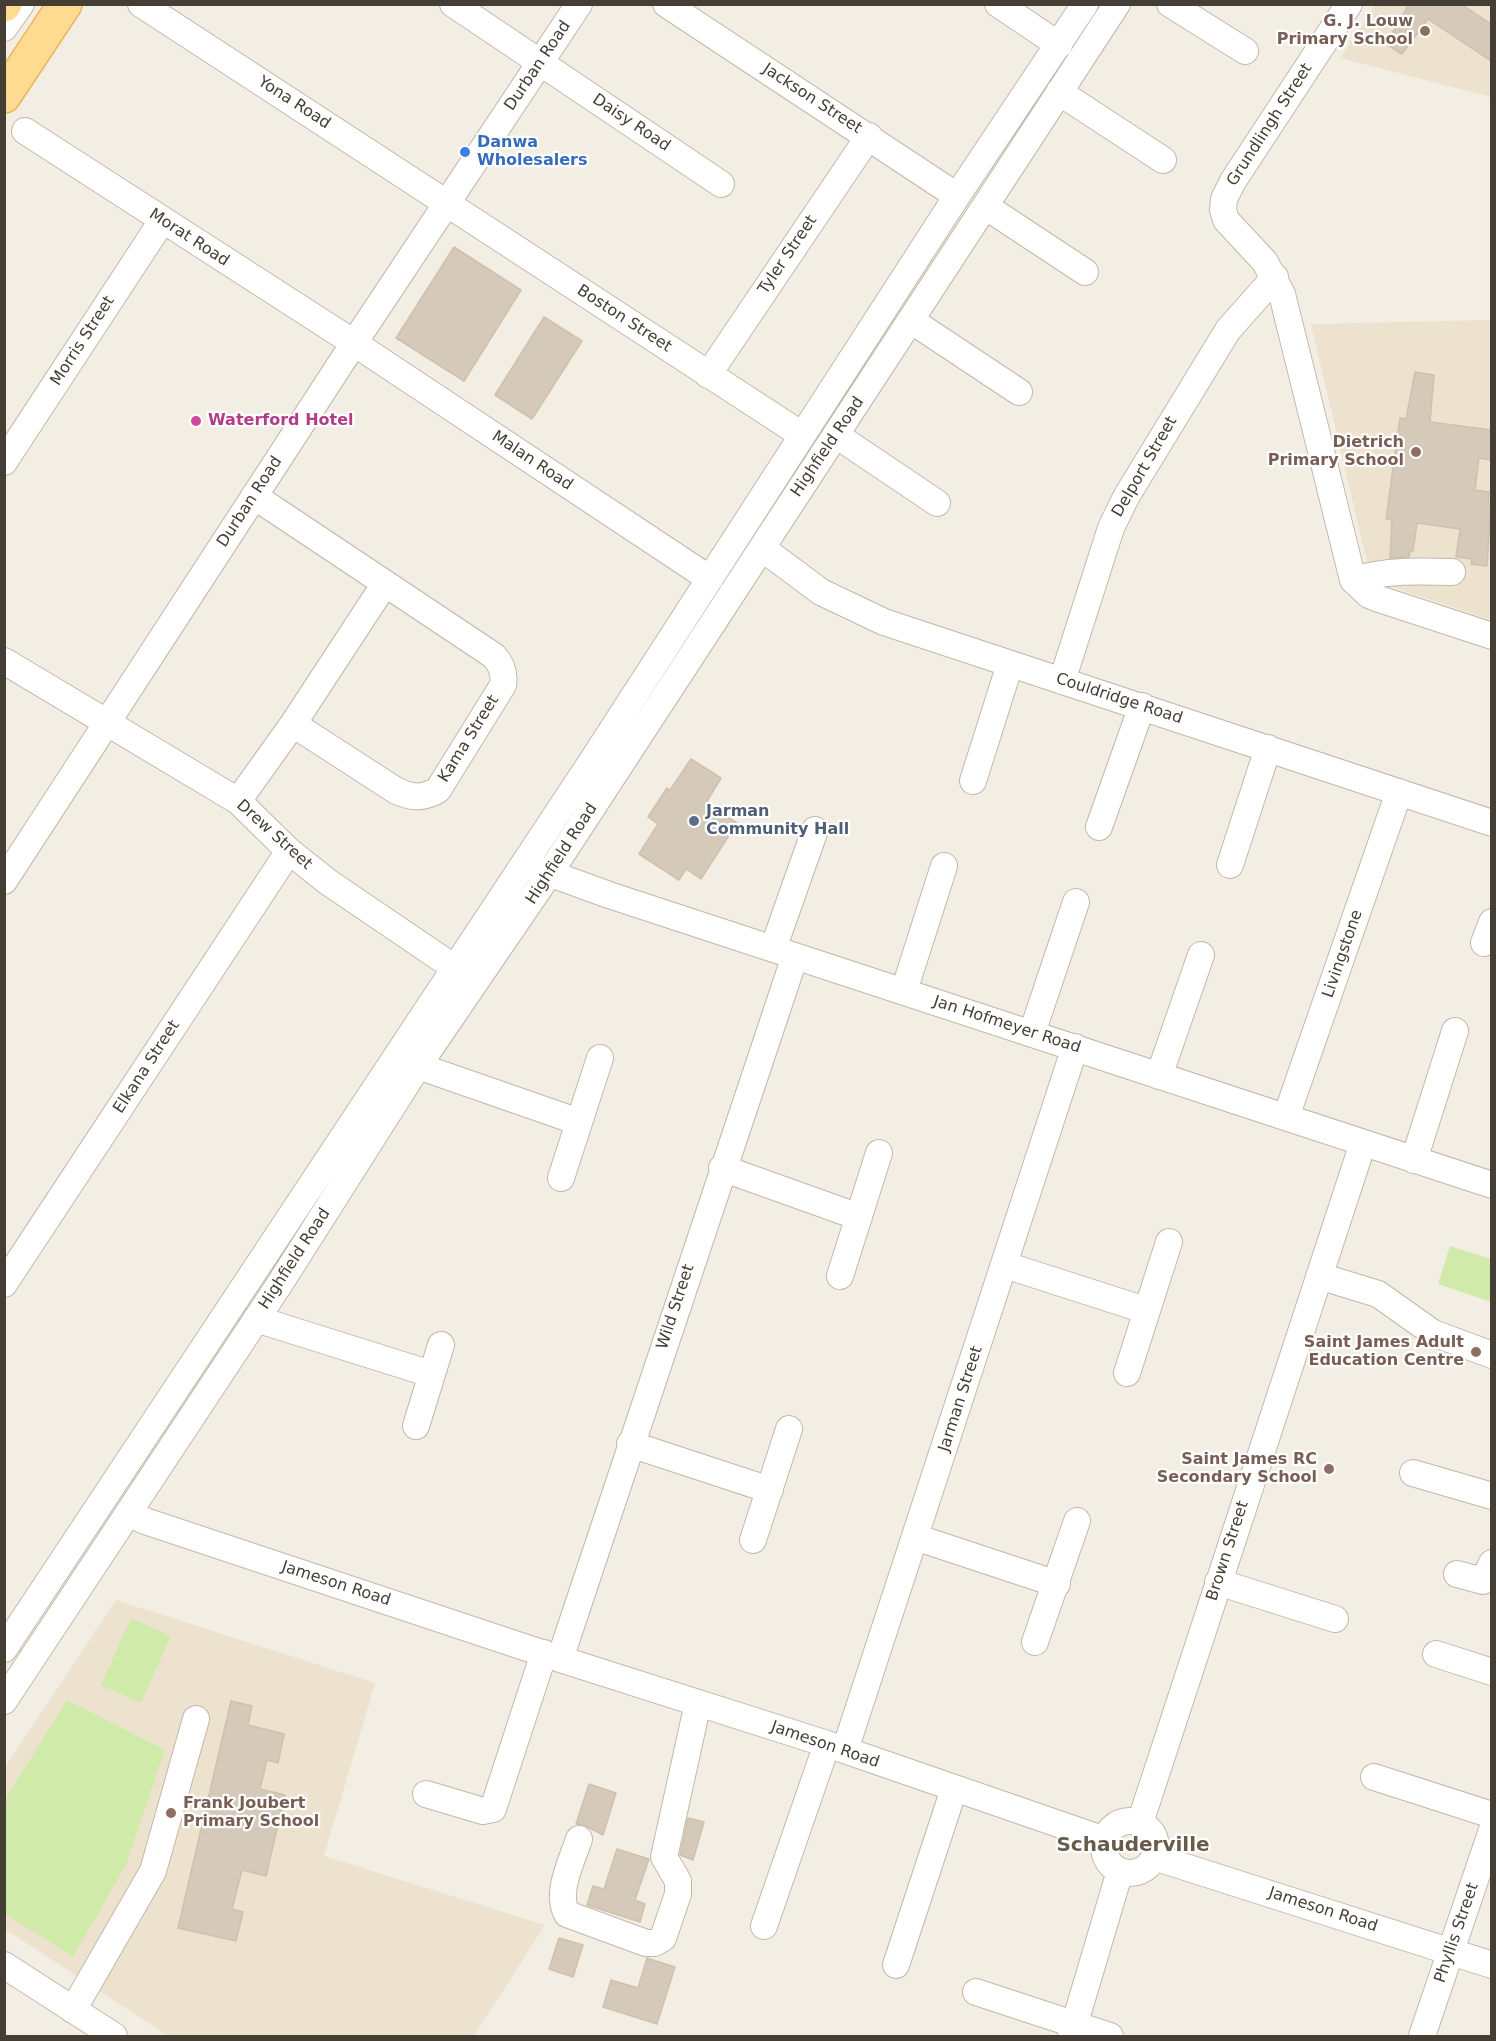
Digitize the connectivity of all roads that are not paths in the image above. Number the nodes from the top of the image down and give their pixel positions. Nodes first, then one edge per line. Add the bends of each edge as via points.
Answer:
1 (21, 4) edge
2 (48, 4) edge
3 (64, 4) edge
4 (141, 4) edge
5 (453, 4) edge
6 (579, 4) edge
7 (666, 4) edge
8 (998, 4) edge
9 (1085, 4) edge
10 (1117, 4) edge
11 (1170, 4) edge
12 (1349, 4) edge
13 (4, 28) edge
14 (1059, 45) junction
15 (1245, 51) dead end
16 (542, 63) junction
17 (4, 71) edge
18 (1059, 92) junction
19 (4, 96) edge
20 (25, 131) dead end
21 (869, 136) junction
22 (1163, 160) dead end
23 (722, 184) dead end
24 (957, 196) junction
25 (447, 202) junction
26 (985, 206) junction
27 (162, 221) junction
28 (1085, 272) dead end
29 (1275, 277) junction
30 (912, 321) junction
31 (354, 343) junction
32 (708, 375) junction
33 (1019, 392) dead end
34 (802, 435) junction
35 (836, 435) junction
36 (4, 462) edge
37 (254, 496) junction
38 (937, 503) dead end
39 (762, 548) junction
40 (1452, 572) dead end
41 (711, 579) junction
42 (1353, 580) junction
43 (384, 585) junction
44 (1491, 636) edge
45 (4, 660) edge
46 (1010, 664) junction
47 (1062, 681) junction
48 (1142, 706) junction
49 (108, 723) junction
50 (293, 724) junction
51 (1268, 748) junction
52 (973, 781) dead end
53 (1399, 792) junction
54 (238, 801) junction
55 (1491, 823) edge
56 (1099, 827) dead end
57 (815, 830) dead end
58 (289, 851) junction
59 (524, 863) junction
60 (1230, 865) dead end
61 (944, 866) dead end
62 (549, 874) junction
63 (4, 881) edge
64 (1076, 902) dead end
65 (784, 952) junction
66 (1202, 956) dead end
67 (466, 976) junction
68 (904, 991) junction
69 (1455, 1031) dead end
70 (1032, 1033) junction
71 (1075, 1047) junction
72 (600, 1058) dead end
73 (418, 1066) junction
74 (1159, 1076) junction
75 (1286, 1117) junction
76 (579, 1122) junction
77 (1363, 1143) junction
78 (879, 1153) dead end
79 (1414, 1160) junction
80 (722, 1168) junction
81 (561, 1178) dead end
82 (1491, 1185) edge
83 (859, 1218) junction
84 (1169, 1242) dead end
85 (1005, 1265) junction
86 (840, 1276) dead end
87 (1319, 1276) junction
88 (4, 1284) edge
89 (1145, 1310) junction
90 (256, 1319) junction
91 (441, 1345) dead end
92 (1491, 1355) edge
93 (1127, 1373) dead end
94 (431, 1374) junction
95 (416, 1426) dead end
96 (789, 1429) dead end
97 (630, 1444) junction
98 (1413, 1473) dead end
99 (770, 1490) junction
100 (1491, 1496) edge
101 (129, 1513) junction
102 (1077, 1521) dead end
103 (915, 1538) junction
104 (753, 1540) dead end
105 (1491, 1563) edge
106 (1458, 1574) dead end
107 (1218, 1582) junction
108 (1057, 1584) junction
109 (1335, 1619) dead end
110 (1035, 1642) dead end
111 (4, 1649) edge
112 (1436, 1654) dead end
113 (552, 1656) junction
114 (1491, 1672) edge
115 (4, 1701) edge
116 (698, 1703) junction
117 (196, 1719) dead end
118 (836, 1747) junction
119 (1374, 1777) dead end
120 (954, 1789) junction
121 (426, 1794) dead end
122 (1491, 1815) edge
123 (1140, 1823) junction
124 (1491, 1830) edge
125 (579, 1839) dead end
126 (1105, 1840) junction
127 (1154, 1857) junction
128 (1120, 1871) junction
129 (764, 1926) dead end
130 (1450, 1951) junction
131 (4, 1965) edge
132 (896, 1965) dead end
133 (1491, 1965) edge
134 (976, 1992) dead end
135 (73, 2010) junction
136 (1073, 2031) edge
137 (114, 2037) edge
138 (1110, 2037) edge
139 (1422, 2037) edge

1 - 13 street
2 - 17 street
3 - 19 main road
4 - 25 street, Yona Road
5 - 16 street, Daisy Road
6 - 16 street, Durban Road
7 - 21 street, Jackson Street
8 - 14 street
9 - 14 street, Highfield Road
10 - 18 street, Highfield Road
11 - 15 street
12 - 29 street, Grundlingh Street via 1224,199 1226,220
14 - 24 street, Highfield Road
16 - 23 street, Daisy Road
16 - 25 street, Durban Road
18 - 22 street
18 - 26 street, Highfield Road
20 - 27 street, Morat Road
21 - 24 street, Jackson Street
21 - 32 street, Tyler Street
24 - 34 street, Highfield Road
25 - 31 street, Durban Road
25 - 32 street, Boston Street
26 - 28 street
26 - 30 street, Highfield Road
27 - 31 street, Morat Road
27 - 36 street, Morris Street
29 - 42 street, Grundlingh Street via 1291,323
29 - 47 street, Delport Street via 1228,330 1130,488 1111,528
30 - 33 street
30 - 35 street, Highfield Road
31 - 37 street, Durban Road
31 - 41 street, Malan Road
32 - 34 street, Boston Street
34 - 41 street, Highfield Road
35 - 38 street
35 - 39 street, Highfield Road
37 - 43 street, Kama Street
37 - 49 street, Durban Road
39 - 46 street, Couldridge Road via 821,592 866,615
39 - 62 street, Highfield Road
40 - 42 street via 1378,573
41 - 59 street, Highfield Road
42 - 44 street via 1380,600
43 - 50 street
43 - 50 street, Kama Street via 454,627 494,656 502,669 503,685 438,790 419,797 403,794
45 - 49 street, Drew Street
46 - 47 street, Couldridge Road
46 - 52 street
47 - 48 street, Couldridge Road
48 - 51 street, Couldridge Road
48 - 56 street
49 - 54 street, Drew Street
49 - 63 street, Durban Road
50 - 54 street
51 - 53 street, Couldridge Road
51 - 60 street
53 - 55 street, Couldridge Road
53 - 75 street, Livingstone
54 - 58 street, Drew Street
57 - 65 street, Wild Street
58 - 67 street, Drew Street via 346,895
58 - 88 street, Elkana Street
59 - 62 street, Jan Hofmeyer Road
59 - 67 street, Highfield Road
61 - 68 street
62 - 65 street, Jan Hofmeyer Road
62 - 67 street, Highfield Road
64 - 70 street
65 - 68 street, Jan Hofmeyer Road
65 - 80 street, Wild Street
66 - 74 street
67 - 73 street, Highfield Road
67 - 111 street, Highfield Road
68 - 70 street, Jan Hofmeyer Road
69 - 79 street
70 - 71 street, Jan Hofmeyer Road
71 - 74 street, Jan Hofmeyer Road
71 - 85 street, Jarman Street
72 - 76 street
73 - 76 street
73 - 90 street, Highfield Road
74 - 75 street, Jan Hofmeyer Road
75 - 77 street, Jan Hofmeyer Road
76 - 81 street
77 - 79 street, Jan Hofmeyer Road
77 - 87 street, Brown Street
78 - 83 street
79 - 82 street, Jan Hofmeyer Road
80 - 83 street
80 - 97 street, Wild Street
83 - 86 street
84 - 89 street
85 - 89 street
85 - 103 street, Jarman Street
87 - 92 street via 1378,1294 1434,1333
87 - 107 street, Brown Street
89 - 93 street
90 - 94 street
90 - 101 street, Highfield Road
91 - 94 street
94 - 95 street
96 - 99 street
97 - 99 street
97 - 113 street, Wild Street
98 - 100 street
99 - 104 street
101 - 113 street, Jameson Road
101 - 115 street, Highfield Road
102 - 108 street
103 - 108 street
103 - 118 street, Jarman Street
105 - 106 street via 1483,1581
107 - 109 street
107 - 123 street, Brown Street
108 - 110 street
112 - 114 street
113 - 116 street, Jameson Road
113 - 121 street via 493,1809 483,1811
116 - 118 street, Jameson Road
116 - 125 street via 664,1857 678,1881 678,1894 663,1938 646,1943 567,1914 562,1895
117 - 135 street via 153,1871
118 - 120 street, Jameson Road
118 - 129 street, Jarman Street
119 - 122 street
120 - 126 street, Jameson Road
120 - 132 street
123 - 126 street via 1123,1822
123 - 127 street via 1155,1841
124 - 130 street, Phyllis Street
126 - 128 street via 1109,1862
127 - 128 street via 1136,1872
127 - 130 street, Jameson Road
128 - 136 street
130 - 133 street, Jameson Road
130 - 139 street, Phyllis Street
131 - 135 street
134 - 136 street
135 - 137 street
136 - 138 street

